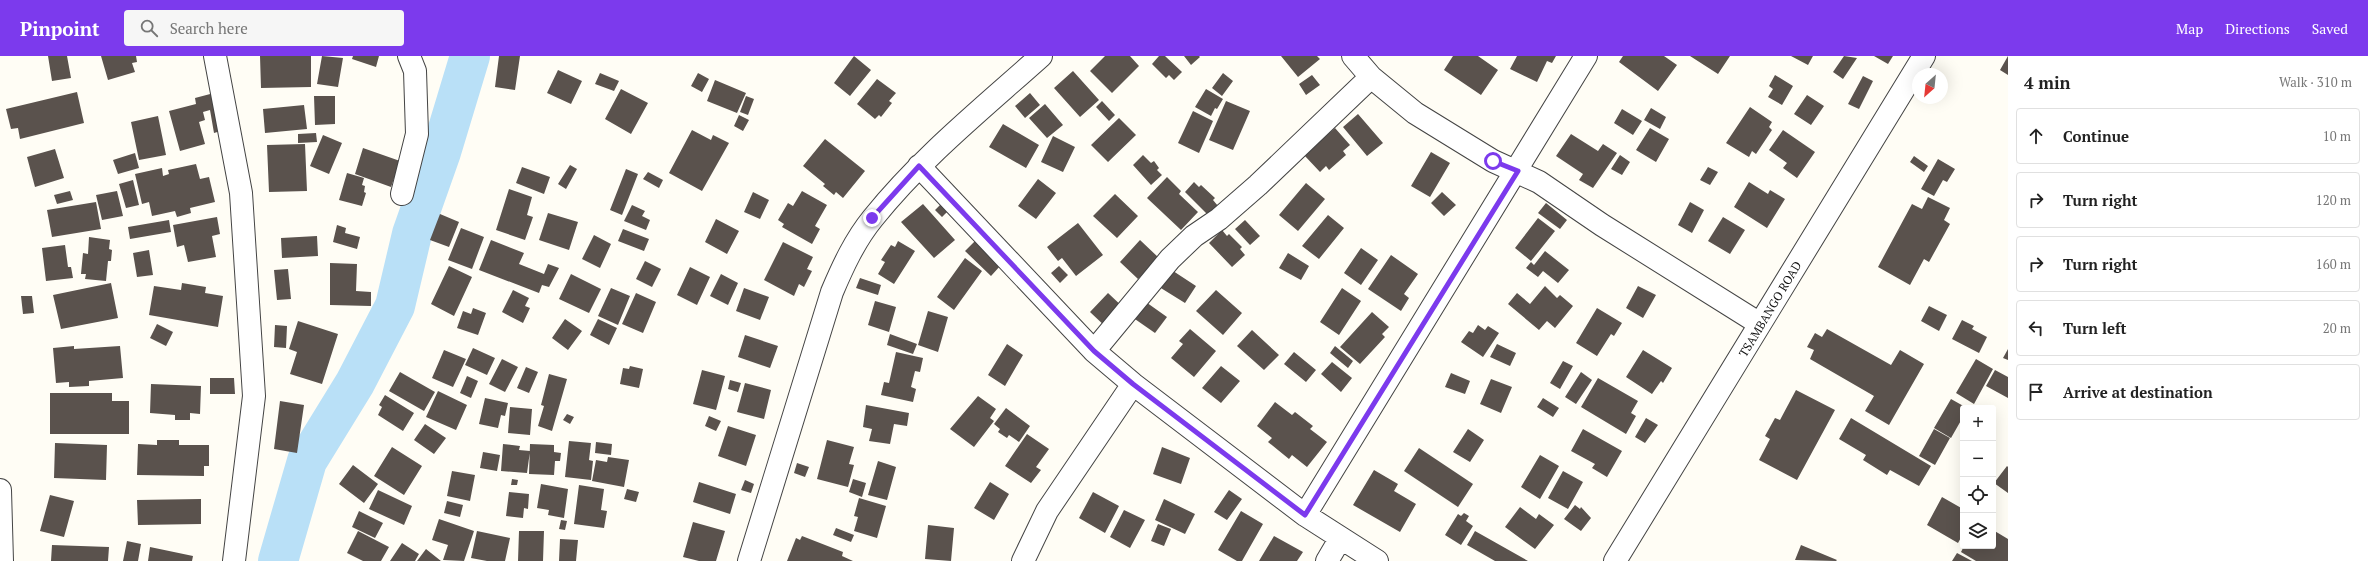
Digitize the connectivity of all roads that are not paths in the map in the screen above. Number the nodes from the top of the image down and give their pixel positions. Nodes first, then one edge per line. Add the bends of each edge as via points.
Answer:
1 (215, 56) edge
2 (409, 56) edge
3 (1041, 56) edge
4 (1353, 56) edge
5 (1586, 56) edge
6 (1924, 56) edge
7 (1371, 77) junction
8 (919, 166) junction
9 (1518, 171) junction
10 (402, 194) dead end
11 (1760, 324) junction
12 (1094, 351) junction
13 (1133, 384) junction
14 (0, 490) edge
15 (1305, 515) junction
16 (1340, 539) junction
17 (2, 561) edge
18 (234, 561) edge
19 (749, 561) edge
20 (1023, 561) edge
21 (1327, 561) edge
22 (1377, 561) edge
23 (1615, 561) edge

1 - 18 street via 241,193 254,396
2 - 10 street via 415,72 417,134
3 - 8 street
4 - 7 street
5 - 9 street
6 - 11 street, TSAMBANGO ROAD
7 - 9 street via 1415,112 1493,161
7 - 12 street via 1258,185 1219,219 1194,236 1170,259
8 - 12 street
8 - 19 street via 872,218 849,253 832,292
9 - 11 street
9 - 15 street
11 - 23 street, TSAMBANGO ROAD
12 - 13 street
13 - 15 street
13 - 20 street via 1047,511
14 - 17 street
15 - 16 street
16 - 21 street
16 - 22 street

